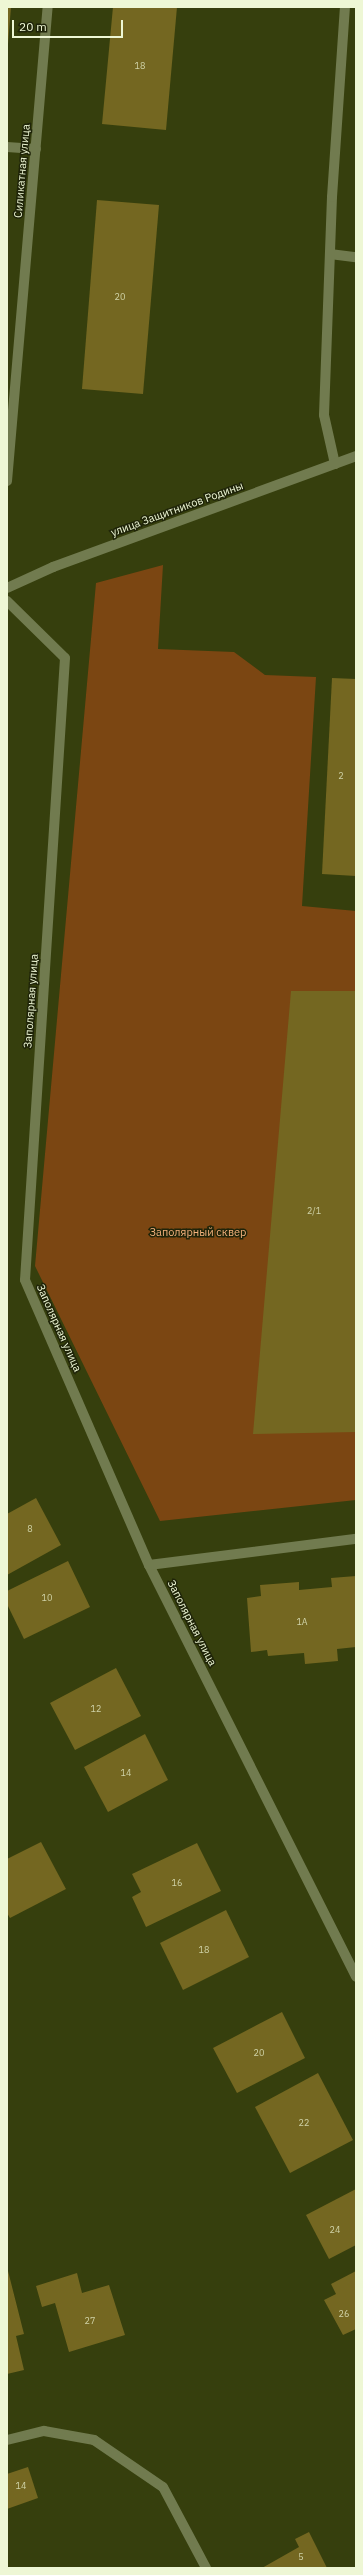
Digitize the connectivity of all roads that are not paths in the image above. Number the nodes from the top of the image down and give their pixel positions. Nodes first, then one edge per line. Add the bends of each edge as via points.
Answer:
1 (48, 7) edge
2 (345, 7) edge
3 (7, 147) edge
4 (36, 149) junction
5 (330, 254) junction
6 (356, 257) edge
7 (10, 415) edge
8 (356, 456) edge
9 (335, 464) junction
10 (7, 481) edge
11 (7, 588) edge
12 (7, 601) edge
13 (356, 1539) edge
14 (150, 1565) junction
15 (356, 1977) edge
16 (7, 2440) edge
17 (206, 2568) edge

1 - 4 street, Силикатная улица
2 - 5 street
3 - 4 street
4 - 7 street, Силикатная улица
5 - 6 street
5 - 9 street via 324,415
7 - 10 street, Силикатная улица
8 - 9 street, улица Защитников Родины
9 - 11 street, улица Защитников Родины via 53,566
12 - 14 street, Заполярная улица via 65,658 25,1280
13 - 14 street
14 - 15 street, Заполярная улица
16 - 17 street via 44,2431 94,2440 163,2487

